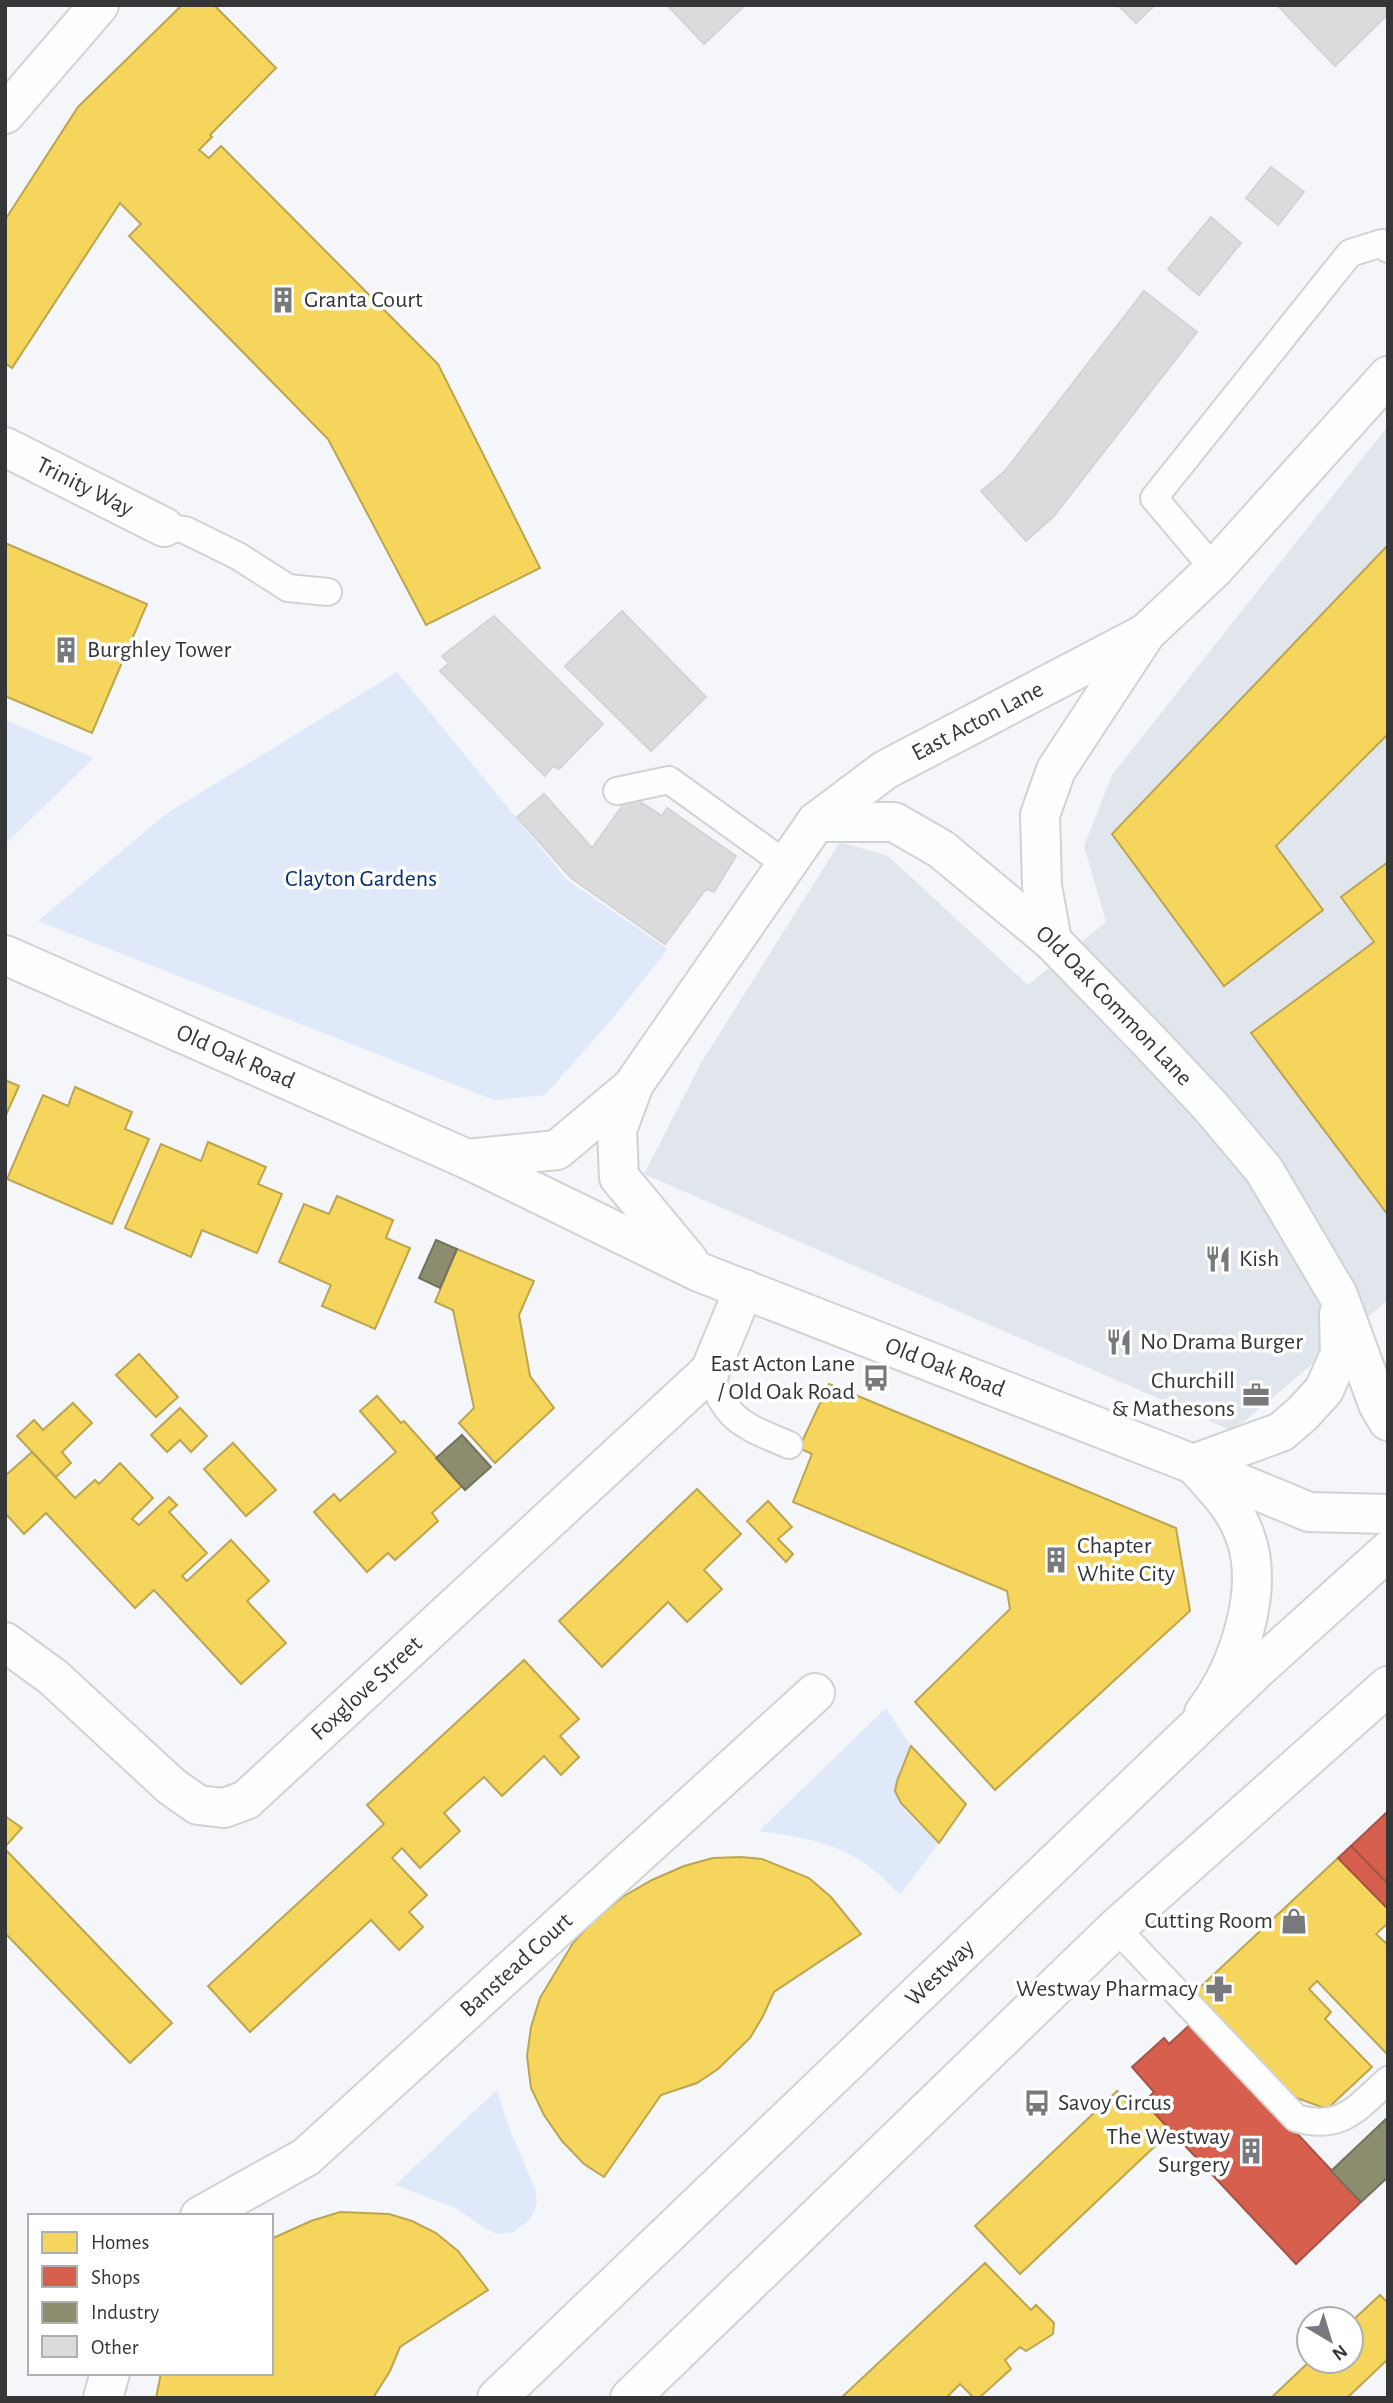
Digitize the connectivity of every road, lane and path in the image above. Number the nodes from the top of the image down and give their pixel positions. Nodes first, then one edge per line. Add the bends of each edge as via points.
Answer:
1 (99, 5) edge
2 (5, 114) edge
3 (1388, 249) edge
4 (1388, 376) edge
5 (5, 446) edge
6 (164, 527) joint
7 (1214, 569) junction
8 (328, 592) dead end
9 (1146, 633) junction
10 (617, 791) dead end
11 (816, 822) junction
12 (787, 865) junction
13 (1052, 941) junction
14 (5, 955) edge
15 (634, 1084) junction
16 (467, 1159) junction
17 (699, 1272) junction
18 (744, 1289) junction
19 (1338, 1294) junction
20 (1388, 1354) edge
21 (710, 1371) junction
22 (1388, 1421) edge
23 (789, 1445) dead end
24 (1193, 1464) junction
25 (1388, 1514) edge
26 (1388, 1551) edge
27 (5, 1642) edge
28 (1388, 1686) edge
29 (815, 1693) dead end
30 (1174, 1751) junction
31 (1116, 1928) junction
32 (1388, 2080) edge
33 (205, 2214) edge
34 (109, 2375) edge
35 (103, 2398) edge
36 (497, 2398) edge
37 (630, 2398) edge

1 - 2 main road
3 - 7 lane via 1382,243 1350,253 1154,498
4 - 7 main road, East Acton Lane
5 - 6 main road, Trinity Way
6 - 8 lane via 185,530 238,556 288,588
7 - 9 main road, East Acton Lane
9 - 11 main road, East Acton Lane via 885,771
9 - 13 main road, East Acton Lane via 1056,771 1041,815 1042,886
10 - 12 lane via 669,780
11 - 12 main road, East Acton Lane
11 - 13 main road, Old Oak Common Lane via 894,822 941,849
12 - 15 main road, East Acton Lane
13 - 19 main road, Old Oak Common Lane via 1265,1170
14 - 16 main road, Old Oak Road
15 - 16 main road, Old Oak Road via 557,1150
15 - 17 main road, Old Oak Road via 617,1130 619,1177
16 - 17 main road, Old Oak Road
17 - 18 main road, Old Oak Road
18 - 21 main road, Foxglove Street
18 - 24 main road, Old Oak Road
19 - 20 main road, Old Oak Common Lane
19 - 22 main road, Old Oak Common Lane
19 - 24 main road, Old Oak Common Lane via 1340,1354 1324,1390 1281,1432
21 - 23 lane via 724,1407 736,1419
21 - 27 main road, Foxglove Street via 246,1800 223,1808 198,1805 171,1786 53,1677
24 - 25 main road, Old Oak Road via 1309,1512
24 - 30 main road, Old Oak Road via 1230,1504 1246,1537 1251,1604 1229,1672
26 - 30 main road, Westway
28 - 31 main road
29 - 33 main road, Banstead Court via 306,2157
30 - 36 main road, Westway
31 - 32 lane via 1296,2118 1334,2122
31 - 37 main road
34 - 35 main road

